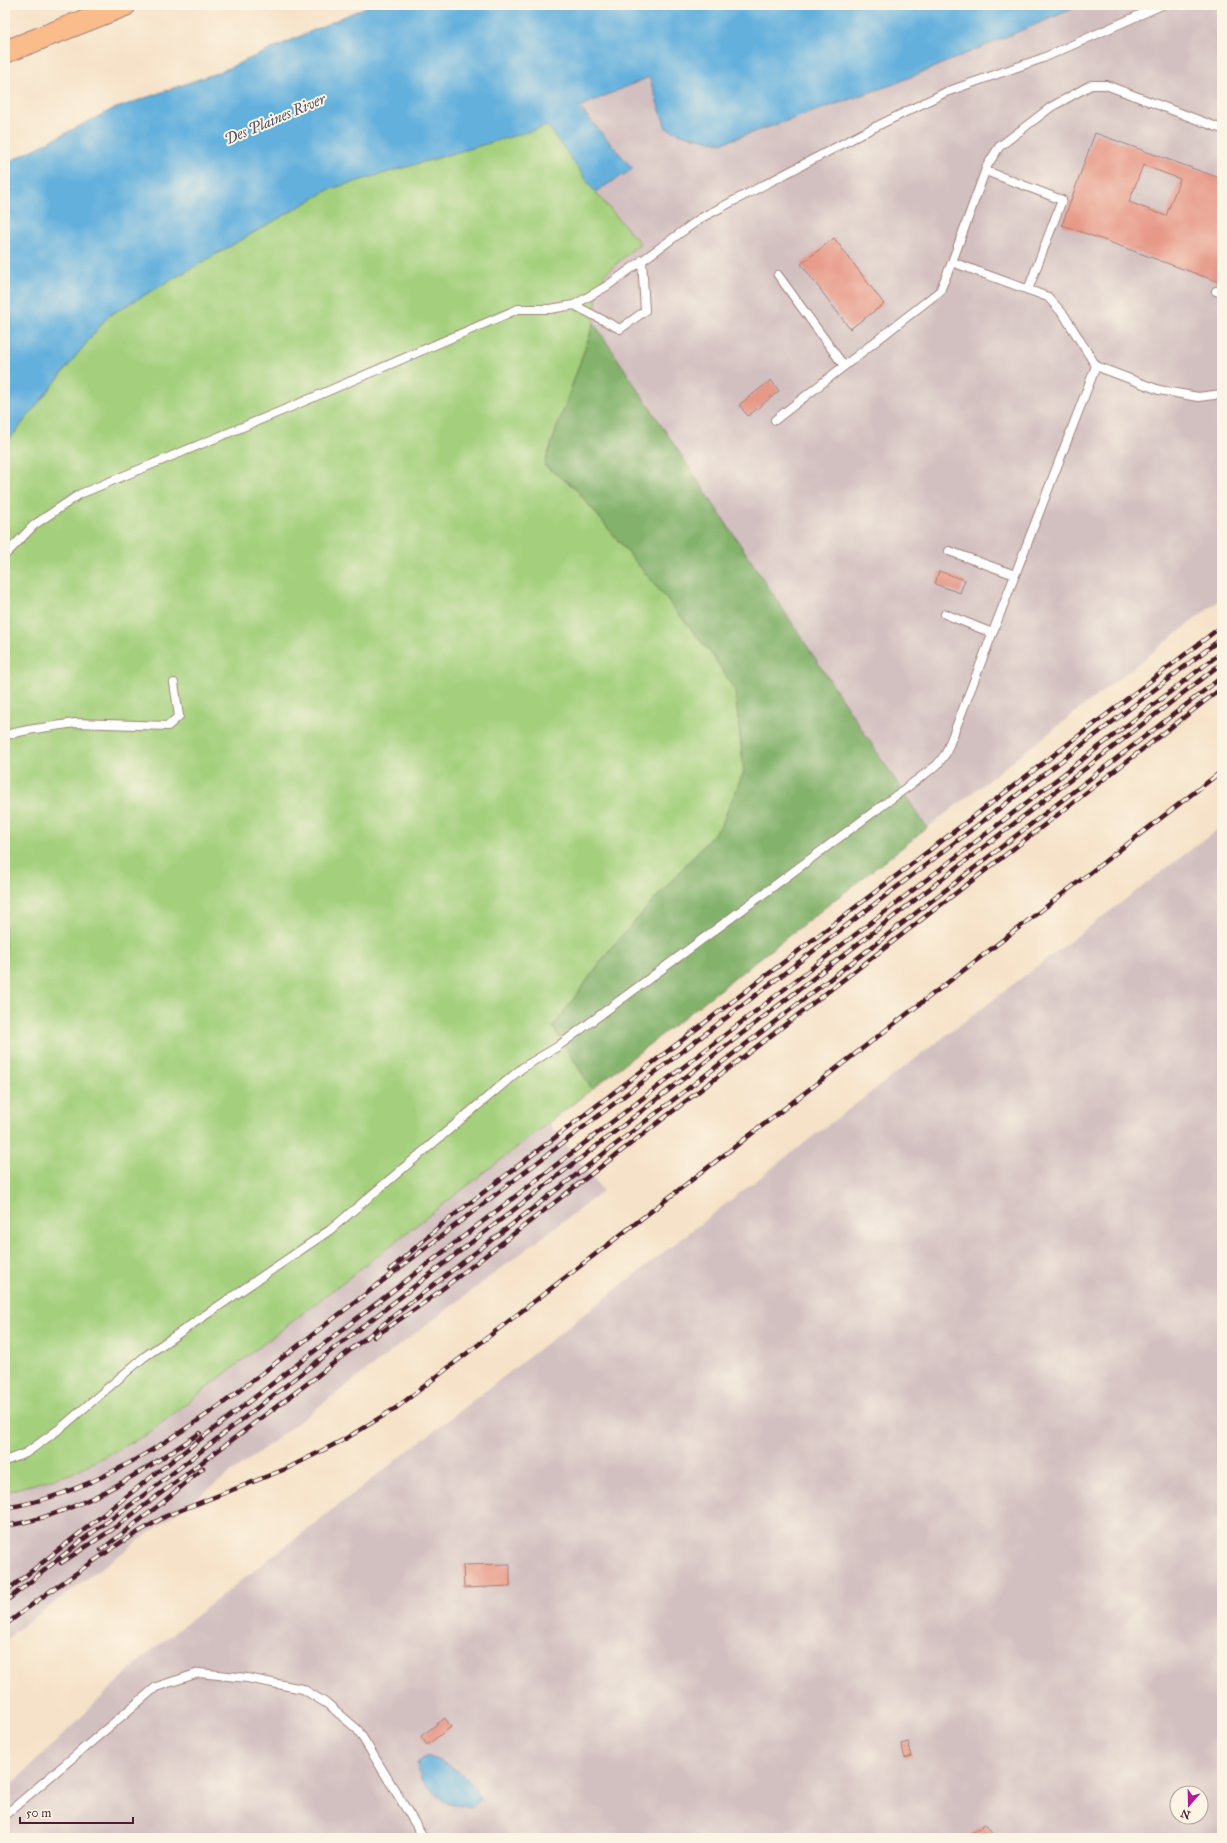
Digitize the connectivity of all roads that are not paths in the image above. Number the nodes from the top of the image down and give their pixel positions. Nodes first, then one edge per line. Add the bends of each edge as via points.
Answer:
1 (125, 5) edge
2 (1162, 5) edge
3 (5, 52) edge
4 (1222, 129) edge
5 (986, 171) junction
6 (642, 260) junction
7 (952, 262) junction
8 (778, 275) dead end
9 (1028, 290) junction
10 (574, 305) junction
11 (844, 366) junction
12 (1096, 366) junction
13 (1222, 394) edge
14 (775, 420) dead end
15 (949, 551) dead end
16 (5, 554) edge
17 (1015, 575) junction
18 (945, 614) dead end
19 (992, 633) junction
20 (174, 683) dead end
21 (5, 735) edge
22 (5, 1461) edge
23 (5, 1815) edge
24 (424, 1838) edge

1 - 3 highway
2 - 6 lane via 1043,58 946,92 702,218
4 - 5 lane via 1106,85 1091,84 1051,106 999,147
5 - 7 lane
5 - 9 lane via 1062,200
6 - 10 lane via 607,286
6 - 10 lane via 645,310 620,329
7 - 9 lane
7 - 11 lane via 940,291
8 - 11 lane
9 - 12 lane via 1048,297 1064,315
10 - 16 lane via 550,309 518,309 87,491 34,525
11 - 14 lane
12 - 13 lane via 1159,390 1198,397
12 - 17 lane
15 - 17 lane
17 - 19 lane
18 - 19 lane
19 - 22 lane via 946,753 937,765 558,1047 522,1068 330,1230 144,1357 62,1427 26,1453
20 - 21 lane via 180,716 168,726 75,723
23 - 24 lane via 156,1687 199,1673 247,1678 303,1689 330,1705 358,1730

